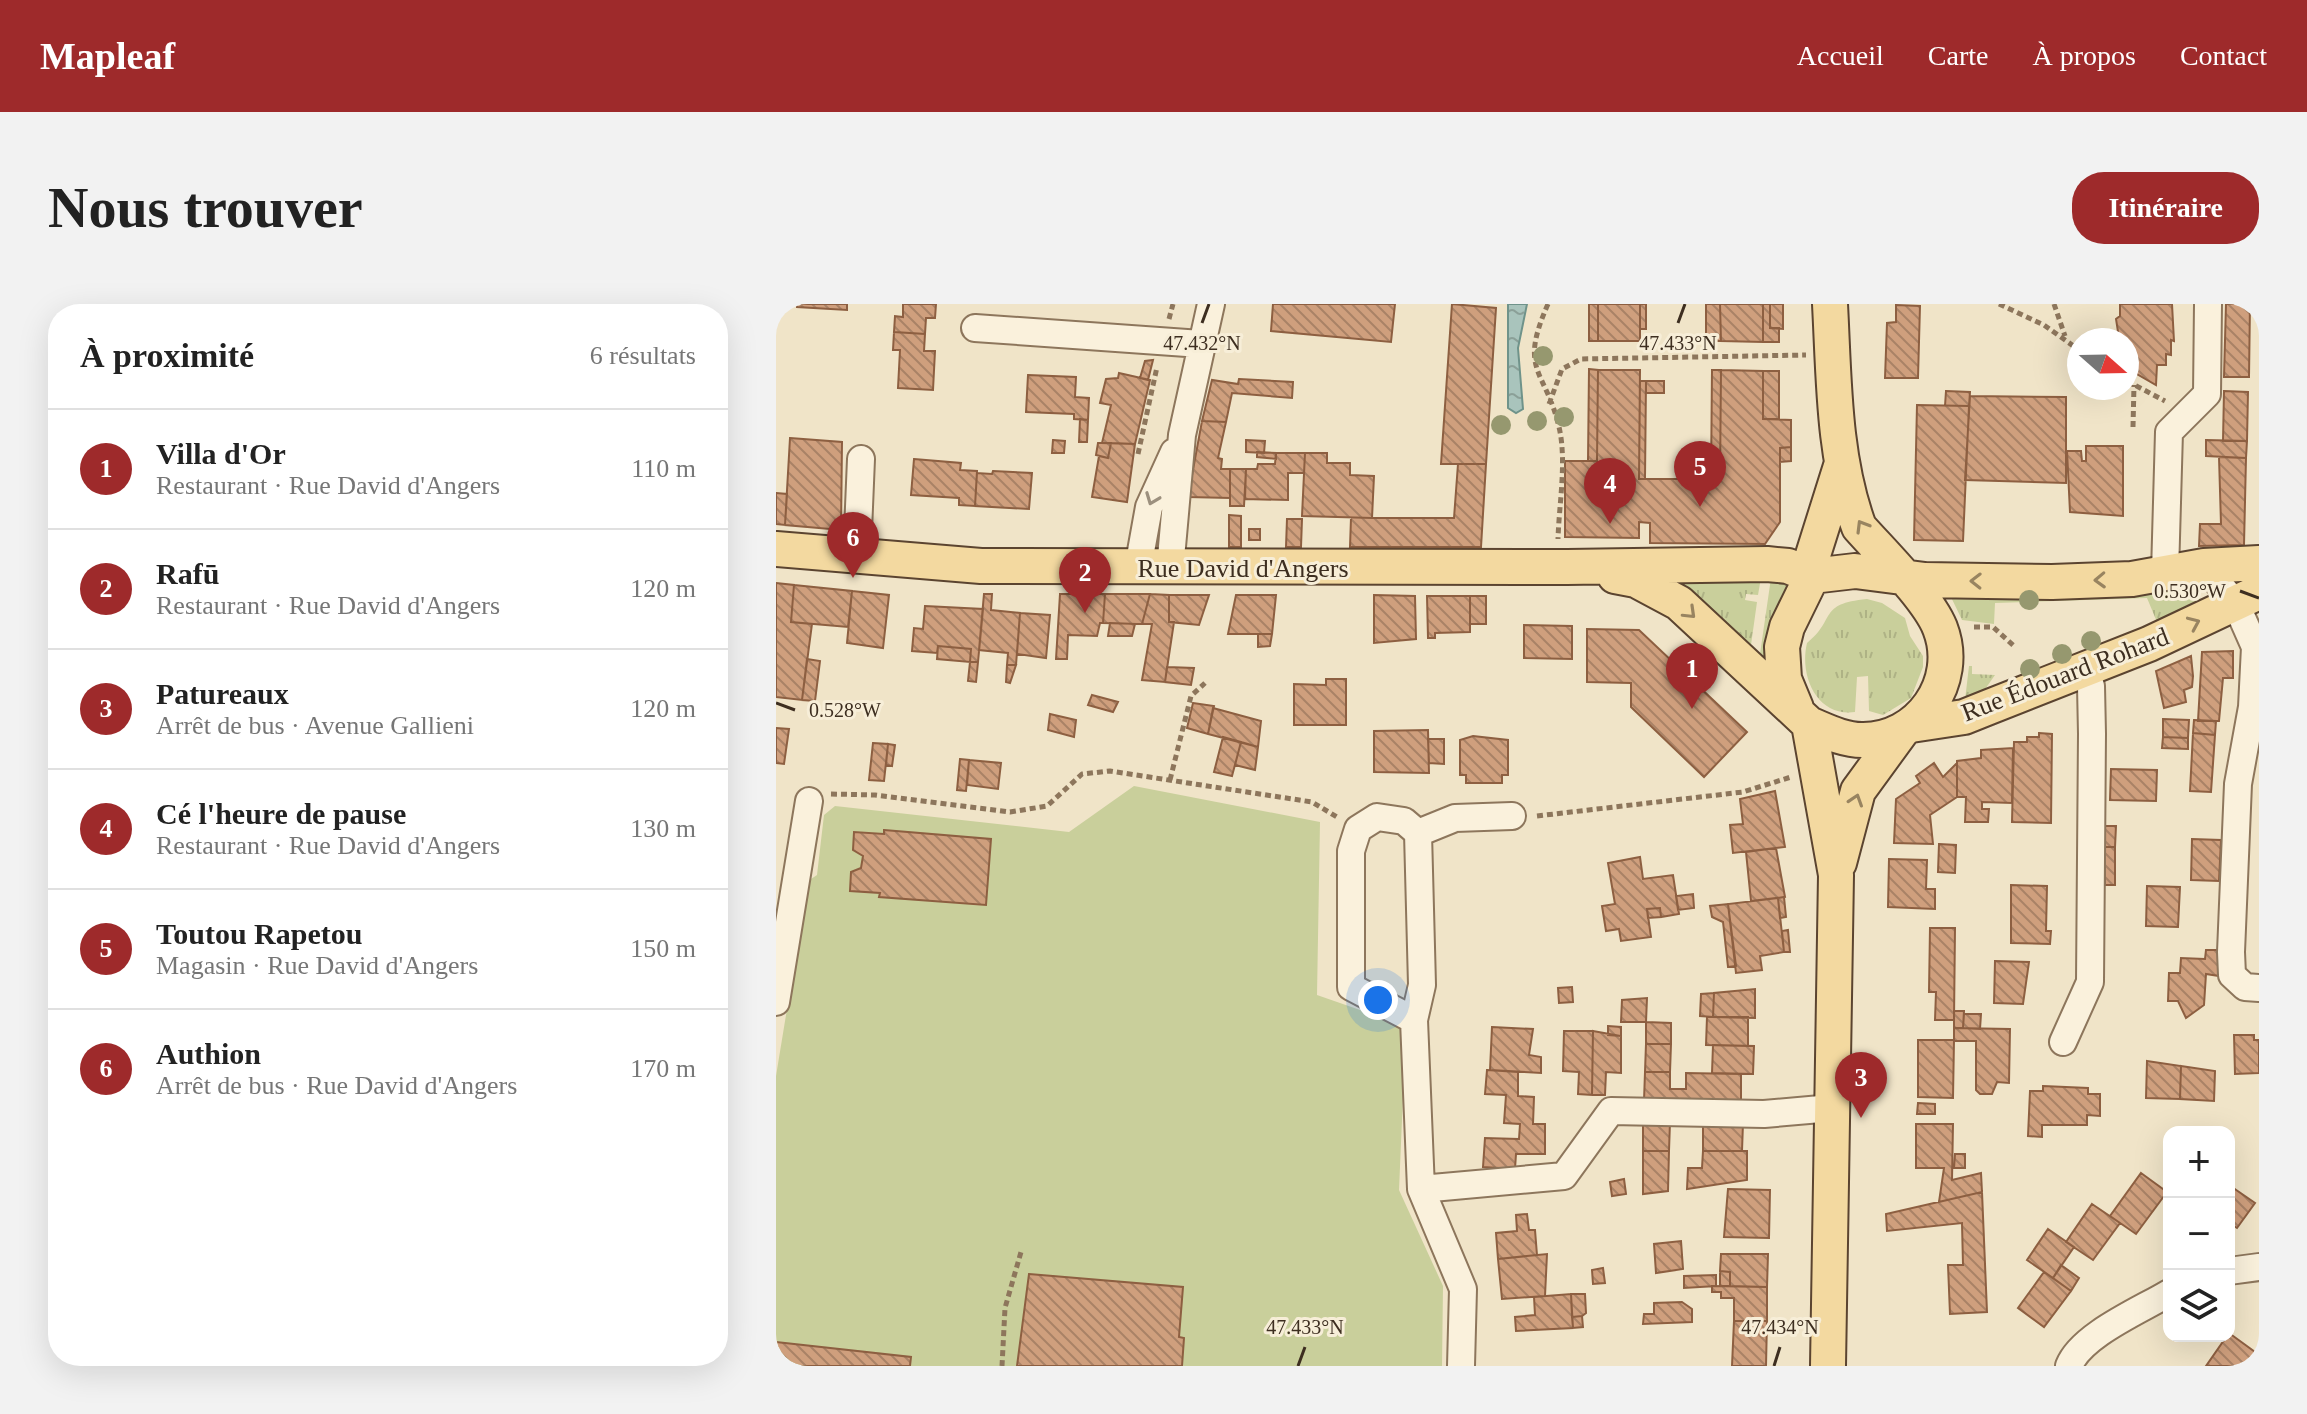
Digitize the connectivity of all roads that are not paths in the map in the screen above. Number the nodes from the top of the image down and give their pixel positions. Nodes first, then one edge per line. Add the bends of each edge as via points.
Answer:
1 (1211, 304) edge
2 (1830, 304) edge
3 (2208, 304) edge
4 (975, 328) dead end
5 (1201, 344) junction
6 (861, 459) dead end
7 (1841, 466) junction
8 (776, 549) edge
9 (857, 555) junction
10 (2259, 563) edge
11 (2204, 566) junction
12 (1562, 567) junction
13 (1154, 568) junction
14 (2165, 573) junction
15 (1812, 576) junction
16 (1901, 576) junction
17 (2247, 598) edge
18 (2257, 646) edge
19 (2085, 668) junction
20 (1805, 720) junction
21 (1906, 728) junction
22 (809, 801) road end
23 (1512, 816) road end
24 (1418, 833) junction
25 (1836, 875) junction
26 (2259, 988) edge
27 (776, 1002) edge
28 (1414, 1020) junction
29 (2063, 1042) dead end
30 (1832, 1108) junction
31 (1421, 1189) junction
32 (2259, 1267) edge
33 (2235, 1270) edge
34 (2163, 1297) edge
35 (1461, 1366) edge
36 (1828, 1366) edge
37 (2069, 1366) edge

1 - 5 street
2 - 7 main road
3 - 14 street via 2207,394 2169,432
4 - 5 street
5 - 13 street
6 - 9 street
7 - 15 main road via 1813,555
16 -> 7 main road via 1859,527
8 - 9 main road, Rue David d'Angers
9 - 13 main road, Rue David d'Angers via 981,566
10 - 11 main road
11 - 14 main road
11 - 17 street
12 - 13 main road, Rue David d'Angers
12 - 15 main road, Rue David d'Angers via 1767,564
12 -> 20 main road, Rue David d'Angers via 1658,589
14 -> 16 main road via 2052,582
15 - 16 main road via 1855,571
15 - 20 main road via 1782,647 1784,679
16 - 21 main road via 1934,615 1945,647 1939,691
17 - 18 street
19 -> 17 main road, Rue Édouard Rohard
18 - 26 street via 2238,784 2231,952 2232,975 2245,987
19 - 21 main road, Rue Édouard Rohard via 1964,717
19 - 29 street via 2091,686 2092,734 2090,982
20 - 21 main road via 1852,740 1882,738
20 - 25 main road
25 -> 21 main road via 1858,791
22 - 27 street
23 - 24 street via 1455,818
24 - 28 street via 1422,985
24 - 28 street via 1404,821 1377,817 1358,829 1351,851 1351,987
25 - 30 main road
28 - 31 street
30 - 31 street via 1764,1114 1611,1111 1564,1176
30 - 36 main road
31 - 35 street via 1463,1289
32 - 33 street
34 - 37 street via 2087,1342

